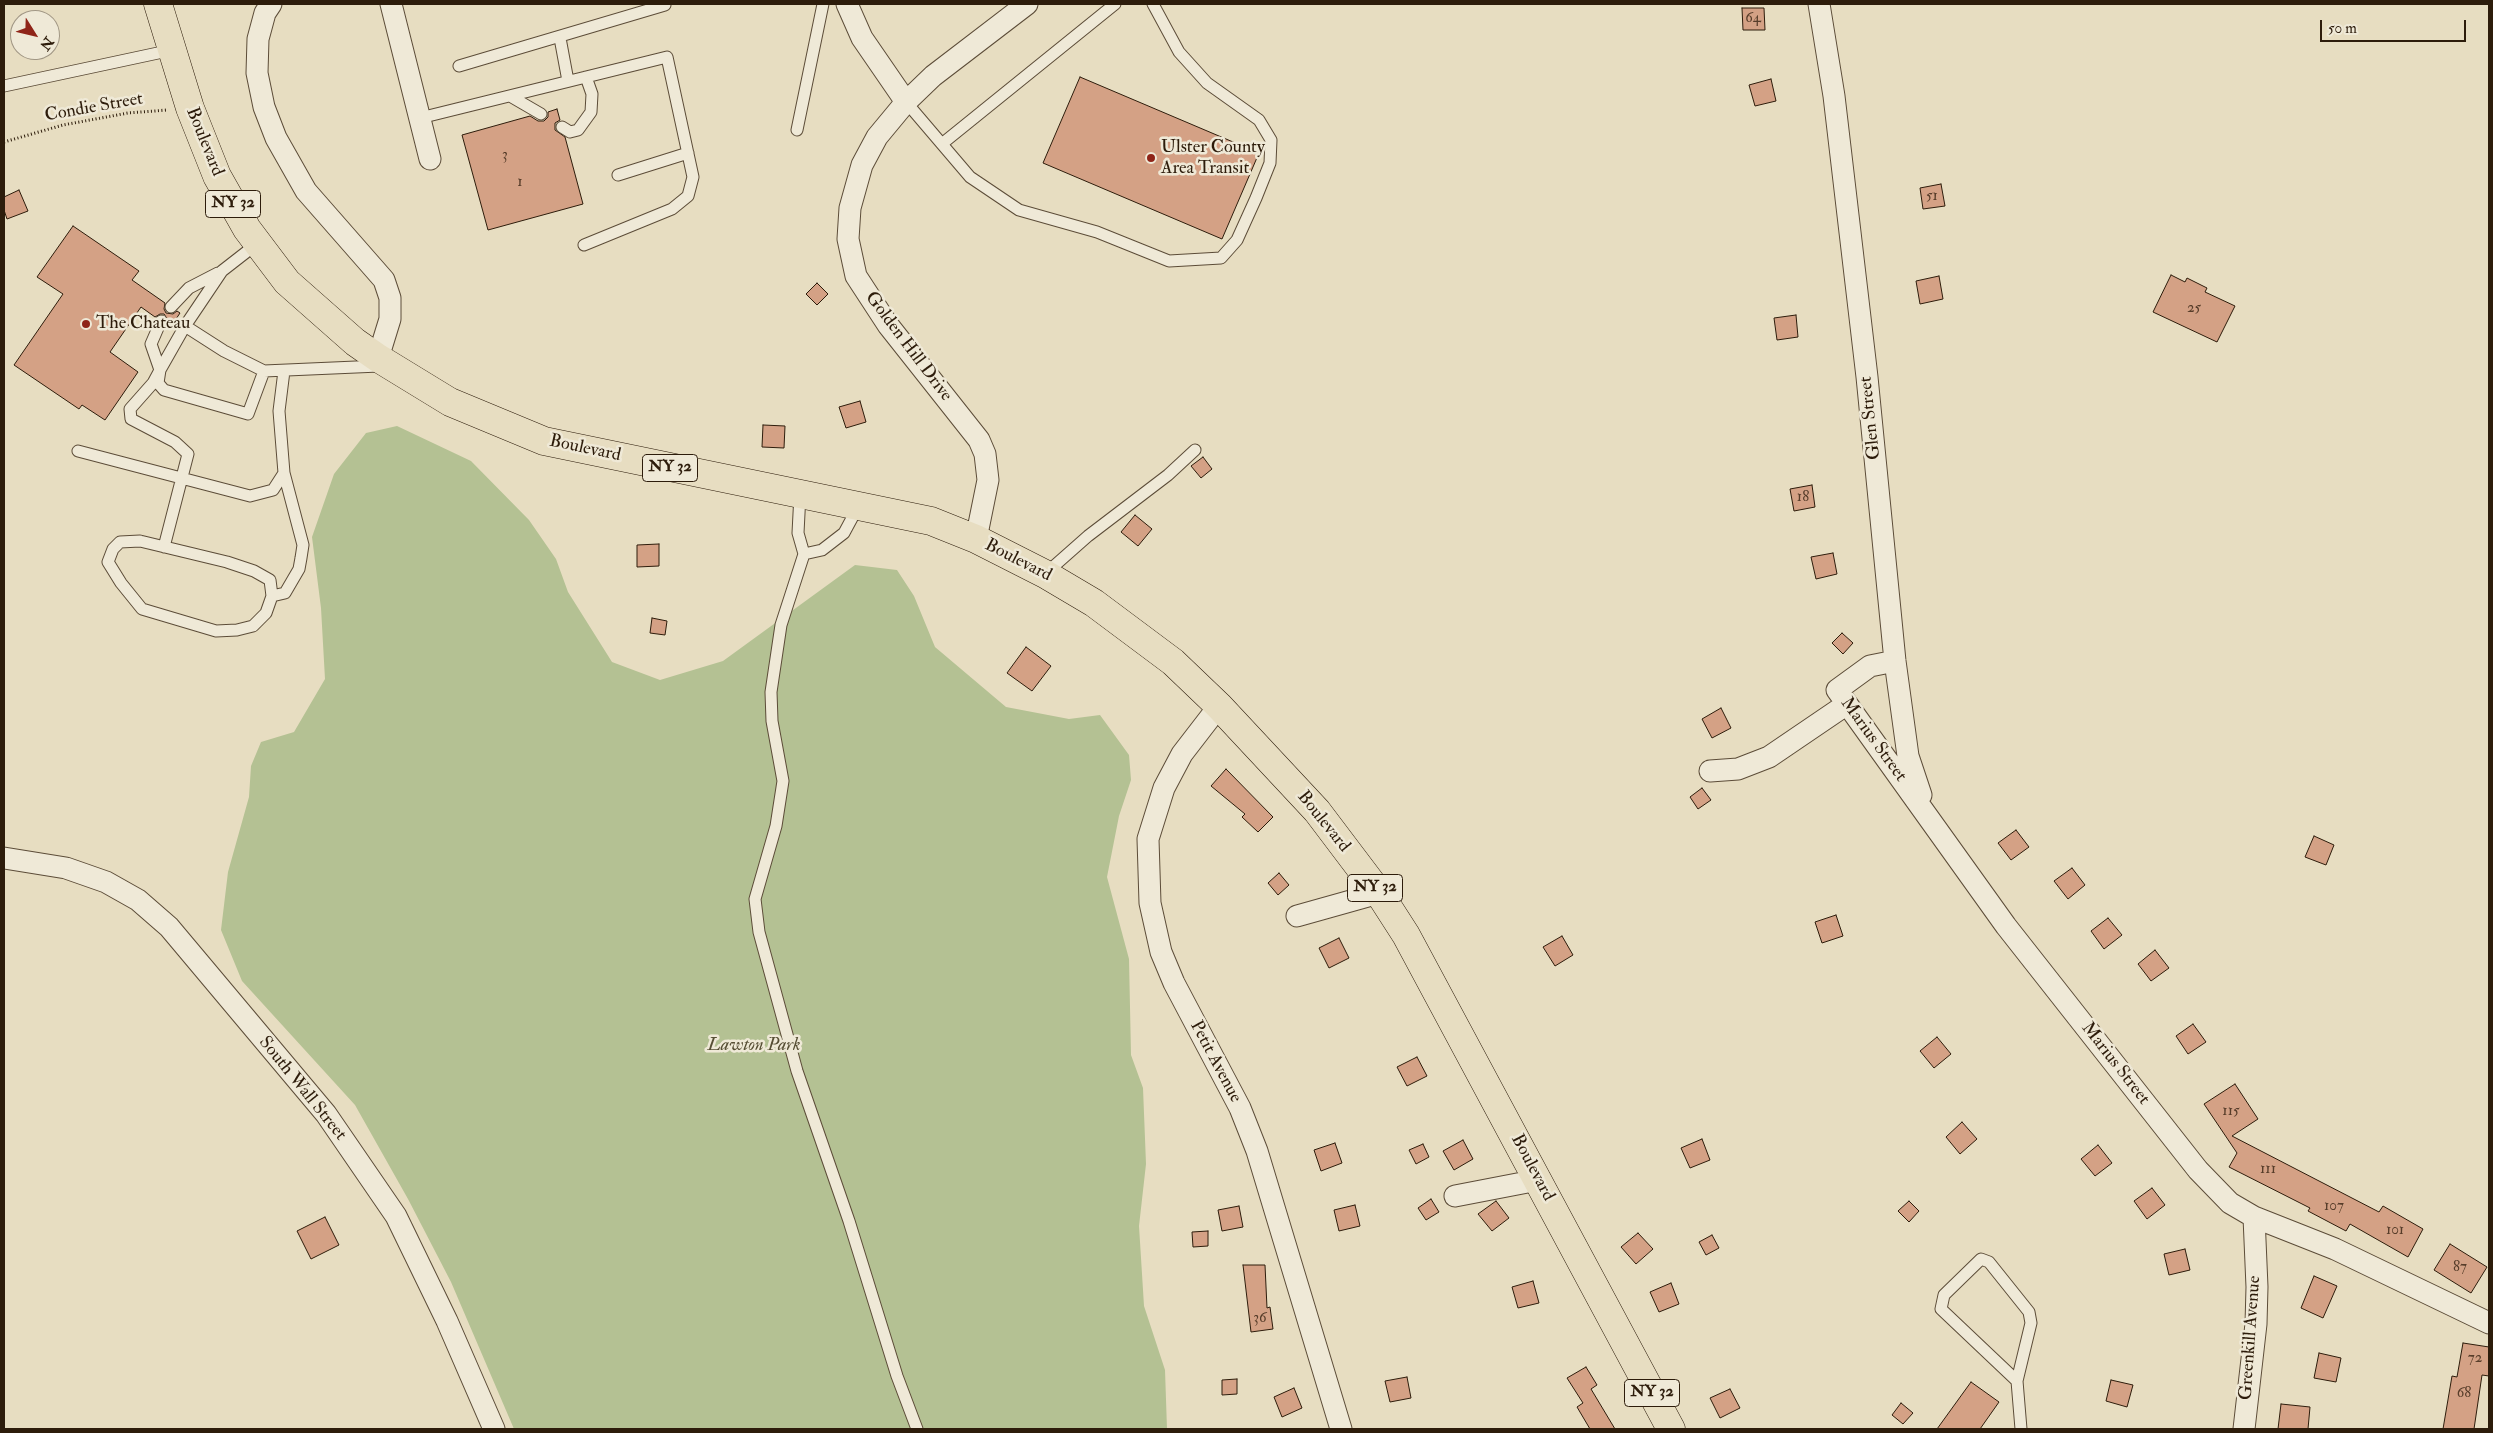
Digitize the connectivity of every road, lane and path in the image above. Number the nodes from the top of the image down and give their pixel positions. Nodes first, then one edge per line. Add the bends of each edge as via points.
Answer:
1 (158, 4) edge
2 (271, 4) edge
3 (391, 4) edge
4 (824, 4) edge
5 (847, 4) edge
6 (1027, 4) edge
7 (1115, 4) edge
8 (1153, 4) edge
9 (1819, 4) edge
10 (665, 5) edge
11 (560, 38) junction
12 (172, 50) junction
13 (459, 66) dead end
14 (586, 77) junction
15 (568, 81) junction
16 (4, 86) edge
17 (510, 96) junction
18 (906, 102) junction
19 (190, 108) junction
20 (541, 114) dead end
21 (420, 118) junction
22 (562, 126) dead end
23 (797, 130) dead end
24 (4, 142) edge
25 (944, 143) junction
26 (688, 152) junction
27 (430, 159) dead end
28 (618, 175) dead end
29 (258, 243) junction
30 (584, 245) dead end
31 (222, 271) junction
32 (171, 307) dead end
33 (161, 321) dead end
34 (185, 326) junction
35 (384, 362) junction
36 (160, 370) junction
37 (264, 371) junction
38 (284, 371) junction
39 (1195, 450) dead end
40 (78, 451) dead end
41 (284, 473) junction
42 (182, 478) junction
43 (800, 494) junction
44 (858, 506) junction
45 (976, 539) junction
46 (164, 547) junction
47 (804, 554) junction
48 (1044, 574) junction
49 (272, 596) junction
50 (1895, 661) junction
51 (1842, 697) junction
52 (1219, 706) junction
53 (1710, 771) dead end
54 (1936, 827) junction
55 (4, 858) edge
56 (1379, 893) junction
57 (1297, 916) dead end
58 (1538, 1180) junction
59 (1455, 1196) dead end
60 (2254, 1217) junction
61 (2489, 1323) edge
62 (2017, 1381) junction
63 (494, 1429) edge
64 (917, 1429) edge
65 (1341, 1429) edge
66 (1671, 1429) edge
67 (2021, 1429) edge
68 (2244, 1429) edge

1 - 12 main road, Boulevard / NY 32
2 - 35 street via 258,39 257,73 264,107 276,138 306,191 384,280 390,298 390,319
3 - 21 street
4 - 23 lane
5 - 18 street via 862,38
6 - 18 street, Golden Hill Drive via 933,76
7 - 25 lane
8 - 25 lane via 1179,52 1208,83 1259,120 1271,140 1270,163 1256,198 1237,240 1221,258 1169,261 1097,232 1019,210 970,177
9 - 50 street, Glen Street via 1834,96 1869,394
10 - 11 lane
11 - 13 lane
11 - 15 lane
12 - 16 lane
12 - 19 main road, Boulevard / NY 32
14 - 15 lane
14 - 22 lane via 592,94 591,112 578,130 570,132
14 - 26 lane via 667,57
15 - 17 lane
17 - 20 lane
17 - 21 lane
18 - 25 lane
18 - 45 street, Golden Hill Drive via 877,137 862,164 854,187 848,239 856,276 883,317 979,440 988,480
19 - 24 path, Condie Street via 118,114 63,124
19 - 29 main road, Boulevard / NY 32 via 216,176
21 - 27 street
26 - 28 lane
26 - 30 lane via 693,177 688,196 672,209
29 - 31 lane
29 - 35 main road, Boulevard / NY 32 via 287,282 355,342
31 - 32 lane via 189,288
31 - 34 lane
33 - 36 lane via 151,344
34 - 36 lane
34 - 37 lane
35 - 38 lane
35 - 43 main road, Boulevard / NY 32 via 450,402 544,441
36 - 37 lane via 158,384 164,390 248,414
36 - 42 lane via 130,409 132,419 175,442 188,454
37 - 38 lane
38 - 41 lane via 279,412
39 - 48 lane
40 - 42 lane
41 - 42 lane via 273,490 250,496
41 - 49 lane via 302,545 302,558 285,593
42 - 46 lane
43 - 44 main road, Boulevard / NY 32
43 - 47 lane via 798,533
44 - 45 main road, Boulevard / NY 32 via 931,521
44 - 47 lane via 844,533 822,550
45 - 48 main road, Boulevard / NY 32
46 - 49 lane via 254,571 270,580
46 - 49 lane via 140,541 120,542 108,562 120,584 142,608 216,631 237,630 253,626 266,613
47 - 64 lane via 781,625 771,692 772,721 784,781 776,826 755,899 759,932 797,1071 849,1221 896,1376
48 - 52 main road, Boulevard / NY 32 via 1094,603 1165,656
50 - 51 street via 1870,666
50 - 54 street, Glen Street via 1908,756
51 - 53 street via 1769,757 1738,769
51 - 54 street, Marius Street
52 - 56 main road, Boulevard / NY 32 via 1317,812
52 - 65 street, Petit Avenue via 1182,754 1164,788 1148,839 1150,903 1161,952 1174,983 1240,1108 1257,1151
54 - 60 street, Marius Street via 2006,926 2198,1170 2230,1203
55 - 63 street, South Wall Street via 66,868 106,882 138,900 169,927 326,1114 396,1216
56 - 57 street
56 - 58 main road, Boulevard / NY 32 via 1406,935
58 - 59 street
58 - 66 main road, Boulevard / NY 32
60 - 61 street, Marius Street via 2335,1249
60 - 68 street, Greenkill Avenue via 2256,1324
62 - 62 lane via 2031,1323 2029,1312 1989,1262 1981,1259 1944,1295 1941,1309
62 - 67 lane

